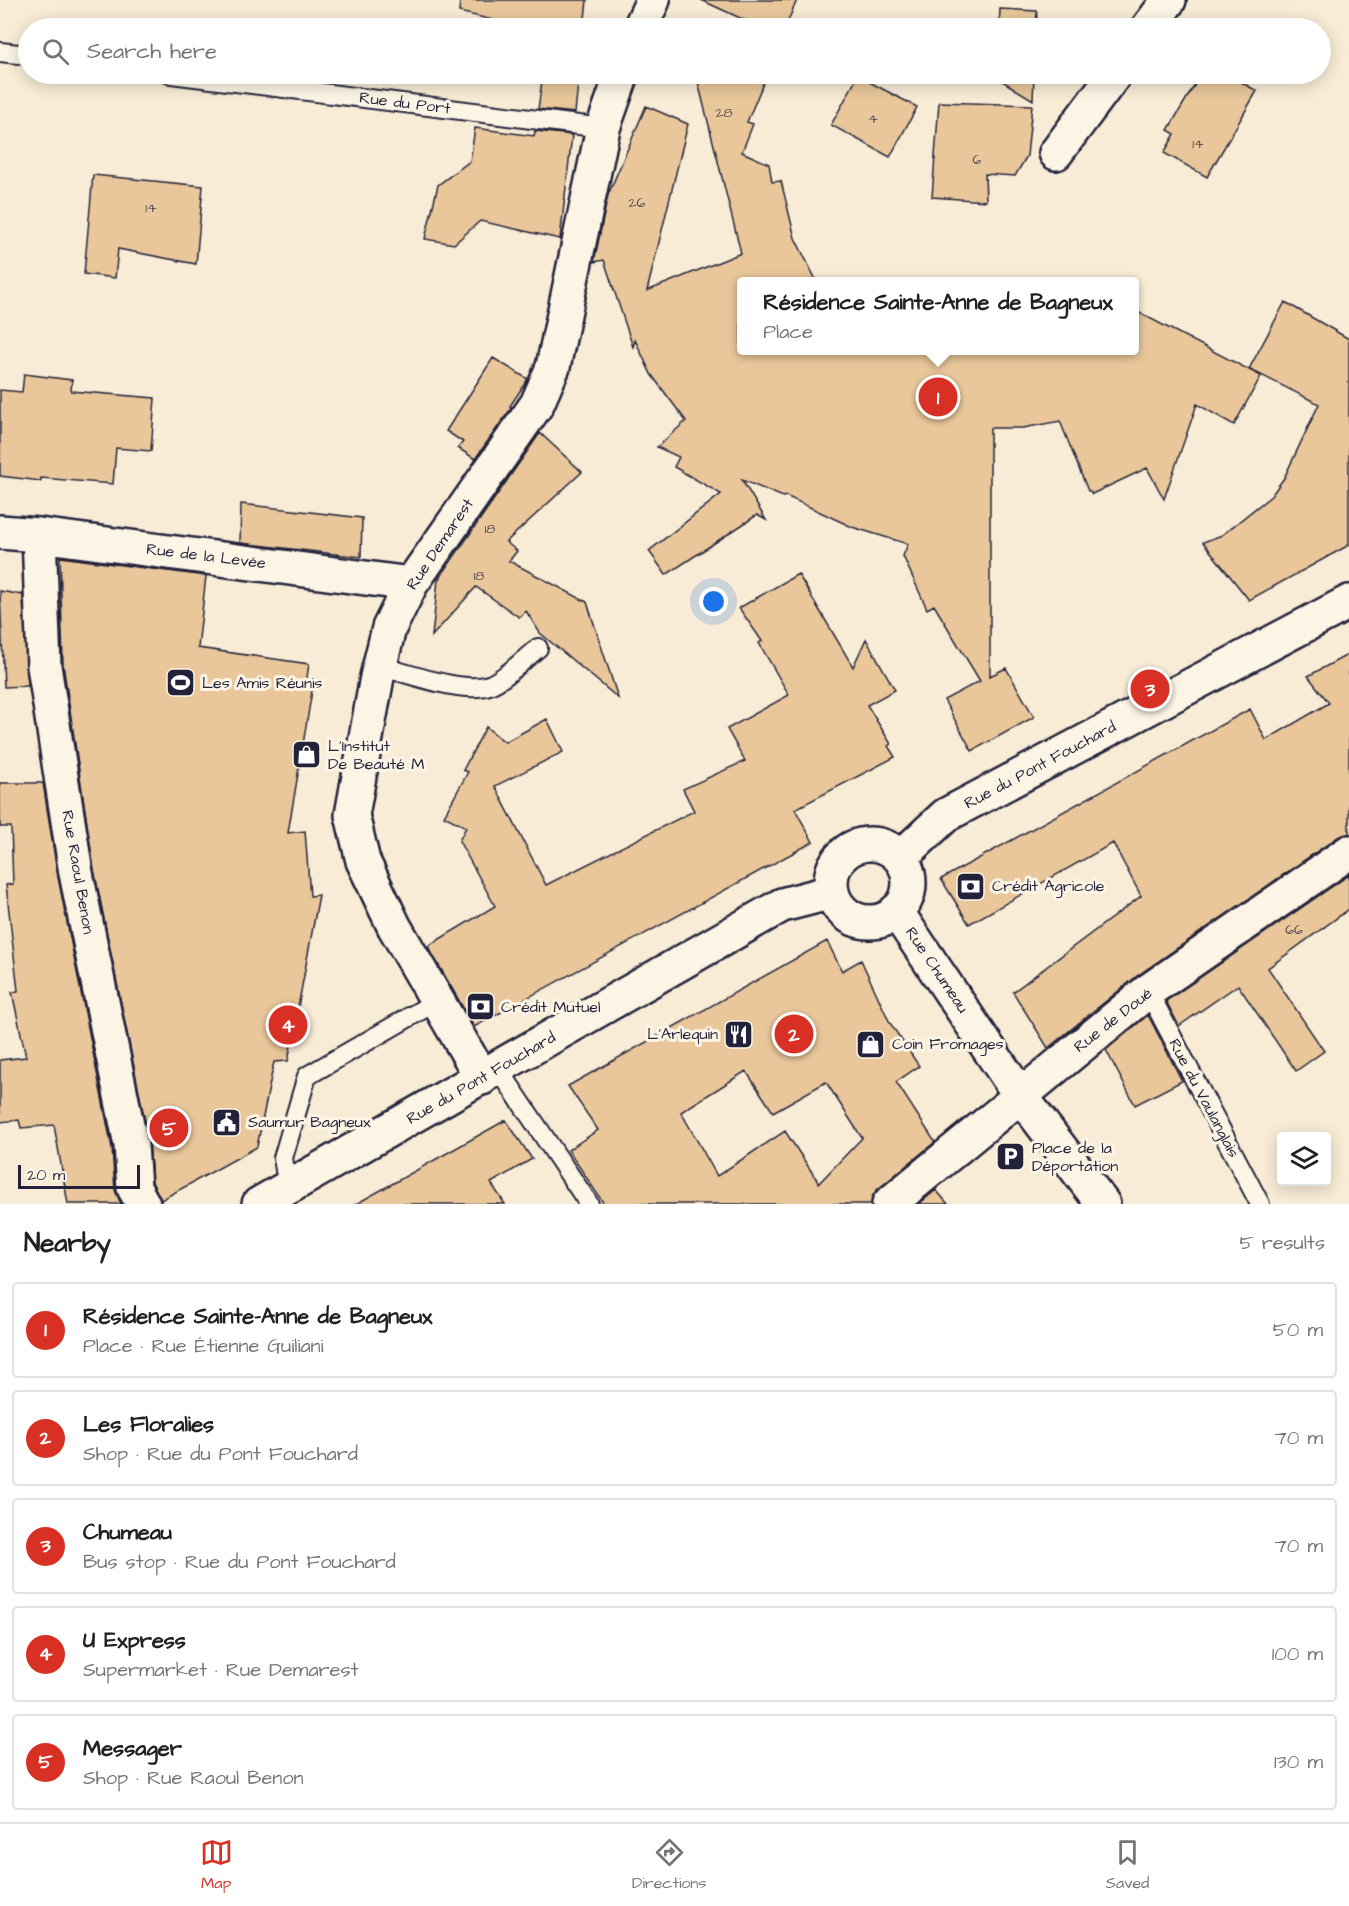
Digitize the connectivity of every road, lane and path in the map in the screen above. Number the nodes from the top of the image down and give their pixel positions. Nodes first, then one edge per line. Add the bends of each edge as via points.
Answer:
1 (653, 0) edge
2 (1169, 0) edge
3 (645, 18) edge
4 (1156, 18) edge
5 (0, 52) edge
6 (18, 55) edge
7 (251, 84) edge
8 (618, 84) edge
9 (1107, 84) edge
10 (603, 128) junction
11 (1056, 153) dead end
12 (0, 532) edge
13 (39, 534) junction
14 (411, 584) junction
15 (1349, 602) edge
16 (538, 648) dead end
17 (380, 666) junction
18 (1349, 852) edge
19 (900, 858) junction
20 (832, 892) junction
21 (896, 911) junction
22 (1148, 991) junction
23 (437, 1001) junction
24 (490, 1073) junction
25 (1020, 1095) junction
26 (288, 1188) junction
27 (143, 1204) edge
28 (259, 1204) edge
29 (589, 1204) edge
30 (889, 1204) edge
31 (1103, 1204) edge
32 (1260, 1204) edge

1 - 3 street
2 - 4 street
5 - 6 lane
7 - 10 lane, Rue du Port
8 - 10 street, Rue Demarest
9 - 11 street
10 - 14 street, Rue Demarest via 553,367 537,404
12 - 13 street, Rue de la Levée
13 - 14 street, Rue de la Levée
13 - 27 street, Rue Raoul Benon via 44,666 76,873 131,1145 134,1188
14 - 17 street, Rue Demarest via 389,628
15 - 19 street, Rue du Pont Fouchard via 946,814
16 - 17 lane via 490,685 459,685
17 - 23 street, Rue Demarest via 352,815 363,861
18 - 22 street, Rue de Doué
19 - 20 street via 878,844 852,847 834,867
19 - 21 street via 909,880 904,902
20 - 21 street via 847,915 859,920 872,922
20 - 24 street, Rue du Pont Fouchard via 782,905
21 - 25 street, Rue Chumeau
22 - 25 street, Rue de Doué
22 - 32 lane, Rue du Vaulanglais
23 - 24 street, Rue Demarest
23 - 26 lane via 307,1076 283,1158
24 - 26 street, Rue du Pont Fouchard
24 - 29 lane
25 - 30 street, Rue de Doué
25 - 31 street, Rue Chumeau
26 - 28 street, Rue du Pont Fouchard

